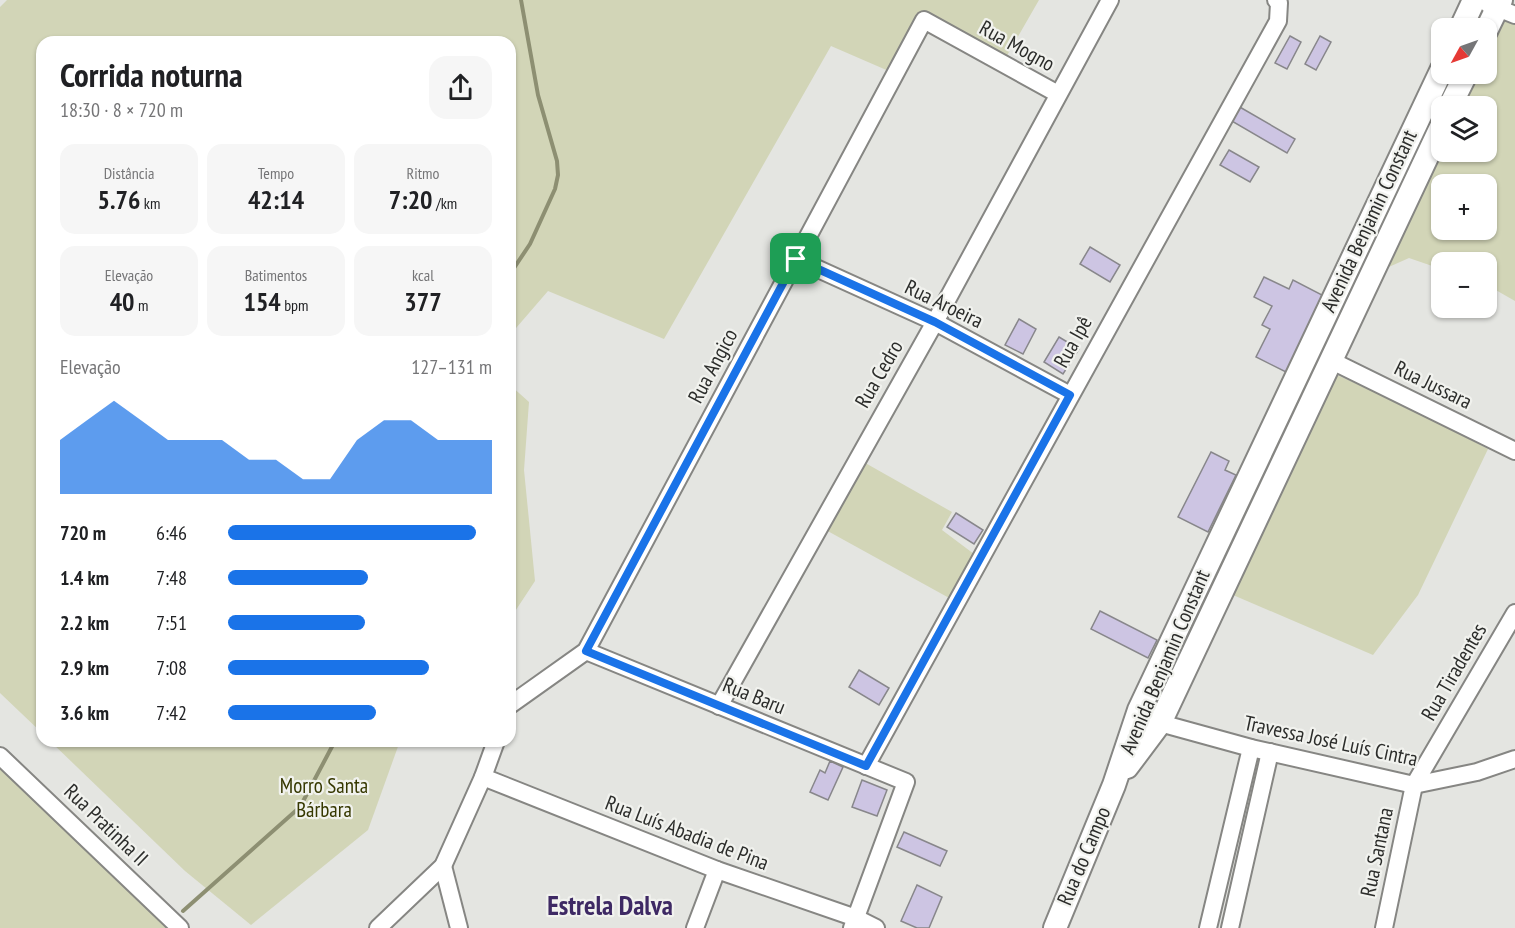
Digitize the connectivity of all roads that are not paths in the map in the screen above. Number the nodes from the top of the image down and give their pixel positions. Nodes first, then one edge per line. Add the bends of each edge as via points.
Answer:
1 (1110, 0) edge
2 (1278, 1) edge
3 (1493, 5) edge
4 (1475, 18) edge
5 (924, 20) joint
6 (1435, 84) edge
7 (1058, 94) junction
8 (1431, 148) edge
9 (796, 259) junction
10 (935, 322) junction
11 (1330, 360) junction
12 (1070, 395) junction
13 (1515, 451) edge
14 (1232, 509) junction
15 (1255, 519) junction
16 (1515, 614) edge
17 (586, 651) junction
18 (516, 701) edge
19 (719, 706) junction
20 (1139, 710) junction
21 (1160, 723) junction
22 (494, 747) edge
23 (1251, 748) junction
24 (1270, 752) junction
25 (0, 756) edge
26 (1515, 759) edge
27 (866, 766) junction
28 (483, 777) junction
29 (1114, 785) junction
30 (1414, 785) junction
31 (443, 867) junction
32 (717, 870) junction
33 (854, 923) edge
34 (180, 928) edge
35 (378, 928) edge
36 (459, 928) edge
37 (695, 928) edge
38 (876, 928) edge
39 (1055, 928) edge
40 (1209, 928) edge
41 (1230, 928) edge
42 (1384, 928) edge

1 - 7 street, Rua Cedro
2 - 12 street, Rua Ipê via 1278,21
3 - 4 street
5 - 7 street, Rua Mogno
5 - 9 street, Rua Angico
6 - 14 street, Avenida Benjamin Constant
7 - 10 street, Rua Cedro
8 - 11 street, Avenida Benjamin Constant
9 - 10 street, Rua Aroeira
9 - 17 street, Rua Angico
10 - 12 street, Rua Aroeira
10 - 19 street, Rua Cedro
11 - 13 street, Rua Jussara
11 - 15 street, Avenida Benjamin Constant
12 - 27 street, Rua Ipê
14 - 15 street
14 - 20 street, Avenida Benjamin Constant
15 - 21 street, Avenida Benjamin Constant
16 - 30 street, Rua Tiradentes
17 - 18 street, Rua Angico
17 - 19 street, Rua Baru
19 - 27 street, Rua Baru
20 - 21 street, Travessa José Luís Cintra
20 - 29 street, Avenida Benjamin Constant
21 - 23 street, Travessa José Luís Cintra
21 - 29 street, Avenida Benjamin Constant
22 - 28 street
23 - 24 street, Travessa José Luís Cintra
23 - 40 street
24 - 30 street, Travessa José Luís Cintra
24 - 41 street
25 - 34 street, Rua Pratinha II
26 - 30 street, Travessa José Luís Cintra via 1477,772
27 - 33 street, Rua Baru via 906,782
28 - 31 street
28 - 32 street, Rua Luís Abadia de Pina
29 - 39 street, Rua do Campo
30 - 42 street, Rua Santana
31 - 35 street
31 - 36 street
32 - 33 street, Rua Luís Abadia de Pina
32 - 37 street
33 - 38 street, Rua Luís Abadia de Pina

